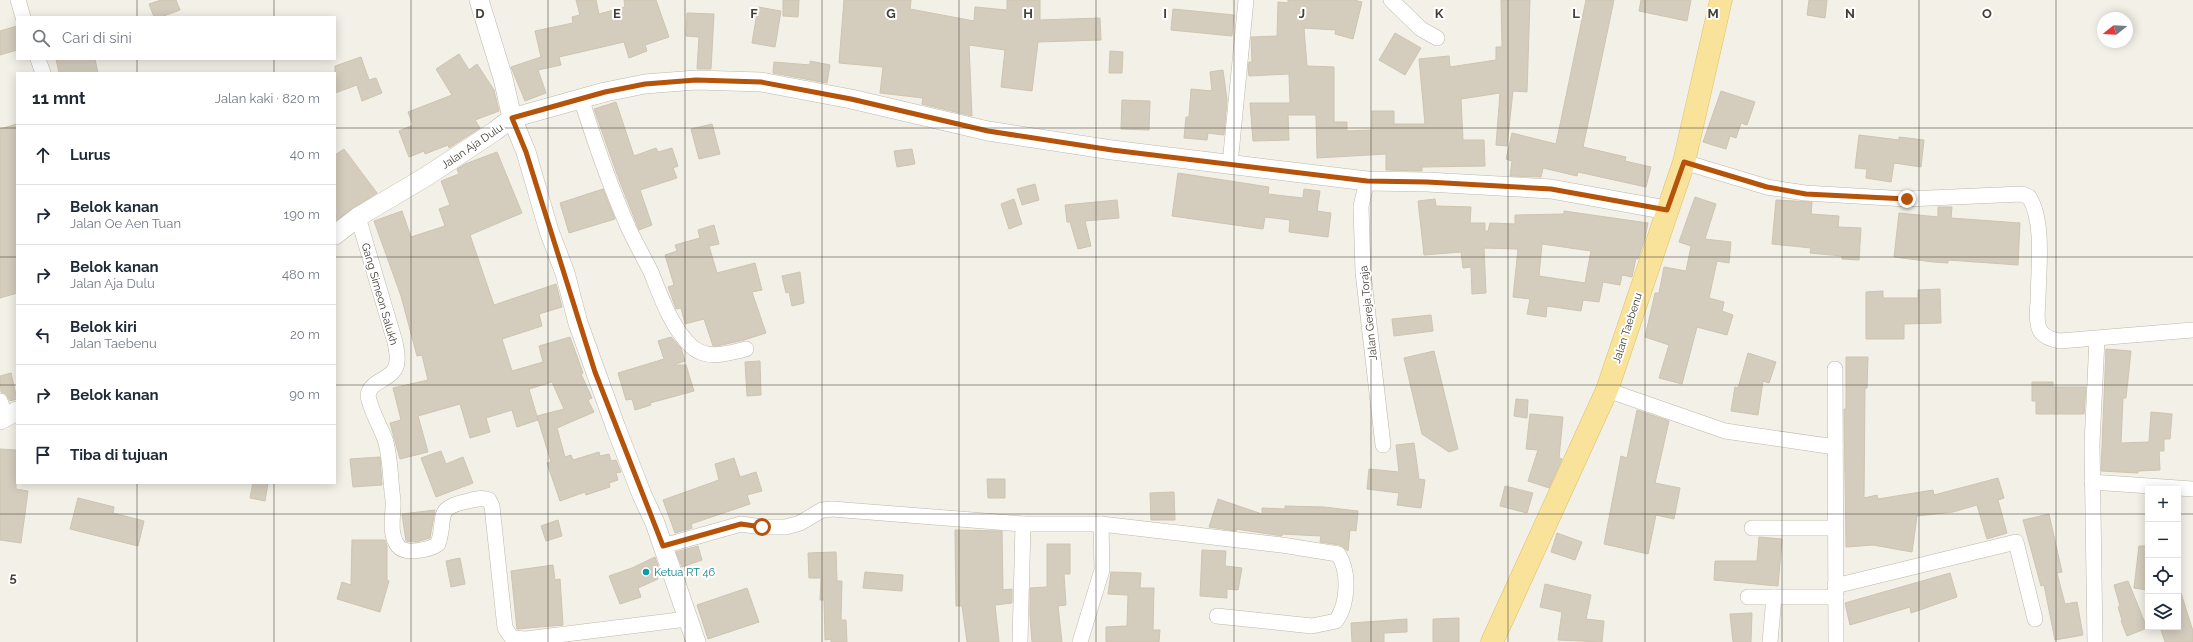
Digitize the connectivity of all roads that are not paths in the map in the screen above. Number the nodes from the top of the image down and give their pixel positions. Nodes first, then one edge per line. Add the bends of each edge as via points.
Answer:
1 (18, 0) edge
2 (479, 0) edge
3 (1246, 0) edge
4 (1391, 0) edge
5 (1721, 0) edge
6 (23, 16) edge
7 (1437, 38) dead end
8 (38, 60) edge
9 (42, 72) edge
10 (581, 98) junction
11 (512, 118) junction
12 (1684, 162) junction
13 (1230, 164) junction
14 (1367, 181) junction
15 (1667, 210) junction
16 (358, 217) junction
17 (336, 234) edge
18 (2193, 330) edge
19 (2097, 339) junction
20 (746, 350) dead end
21 (1835, 369) dead end
22 (1607, 390) junction
23 (1383, 445) dead end
24 (1835, 448) junction
25 (2092, 482) junction
26 (2193, 489) edge
27 (1023, 524) junction
28 (1101, 524) junction
29 (1752, 528) dead end
30 (1835, 528) junction
31 (663, 546) junction
32 (1836, 591) junction
33 (1748, 597) dead end
34 (1774, 597) junction
35 (1217, 616) dead end
36 (687, 619) junction
37 (2035, 619) dead end
38 (507, 638) edge
39 (696, 642) edge
40 (1020, 642) edge
41 (1080, 642) edge
42 (1492, 642) edge
43 (1770, 642) edge
44 (1836, 642) edge
45 (2095, 642) edge

1 - 6 street
2 - 11 street via 503,78
3 - 13 street
4 - 7 street via 1421,29
5 - 12 main road, Jalan Taebenu
8 - 9 street
10 - 11 street, Jalan Aja Dulu
10 - 13 street, Jalan Aja Dulu via 645,84 696,80 761,82 851,99 988,131 1112,150
10 - 20 street via 594,142 630,230 676,325 692,346 704,354 716,356
11 - 16 street, Jalan Aja Dulu via 427,176
11 - 31 street via 526,152 595,372
12 - 15 main road, Jalan Taebenu
12 - 19 street via 1767,187 1806,194 1907,199 2022,194 2029,197 2036,210 2037,318 2040,331 2052,340
13 - 14 street, Jalan Aja Dulu
14 - 15 street, Jalan Aja Dulu via 1551,189
14 - 23 street, Jalan Gereja Toraja via 1361,206 1363,272
15 - 22 main road, Jalan Taebenu
16 - 17 street, Jalan Aja Dulu
16 - 38 street, Gang Simeon Salukh via 398,360 392,374 373,386 368,396 387,448 394,539 398,546 408,551 434,547 438,544 444,510 448,506 483,498 489,500 492,506
18 - 19 street
19 - 25 street
21 - 24 street
22 - 24 street via 1725,431
22 - 42 main road, Jalan Taebenu
24 - 30 street
25 - 26 street
25 - 45 street
27 - 28 street
27 - 31 street via 832,509 822,510 800,523 762,527 741,524
27 - 40 street
28 - 35 street via 1338,554 1344,563 1346,579 1342,612 1336,621 1312,626
28 - 41 street via 1102,570
29 - 30 street
30 - 32 street
31 - 36 street
32 - 34 street
32 - 37 street via 2016,542
32 - 44 street
33 - 34 street
34 - 43 street
36 - 38 street, Gang Simeon Salukh via 526,639
36 - 39 street

